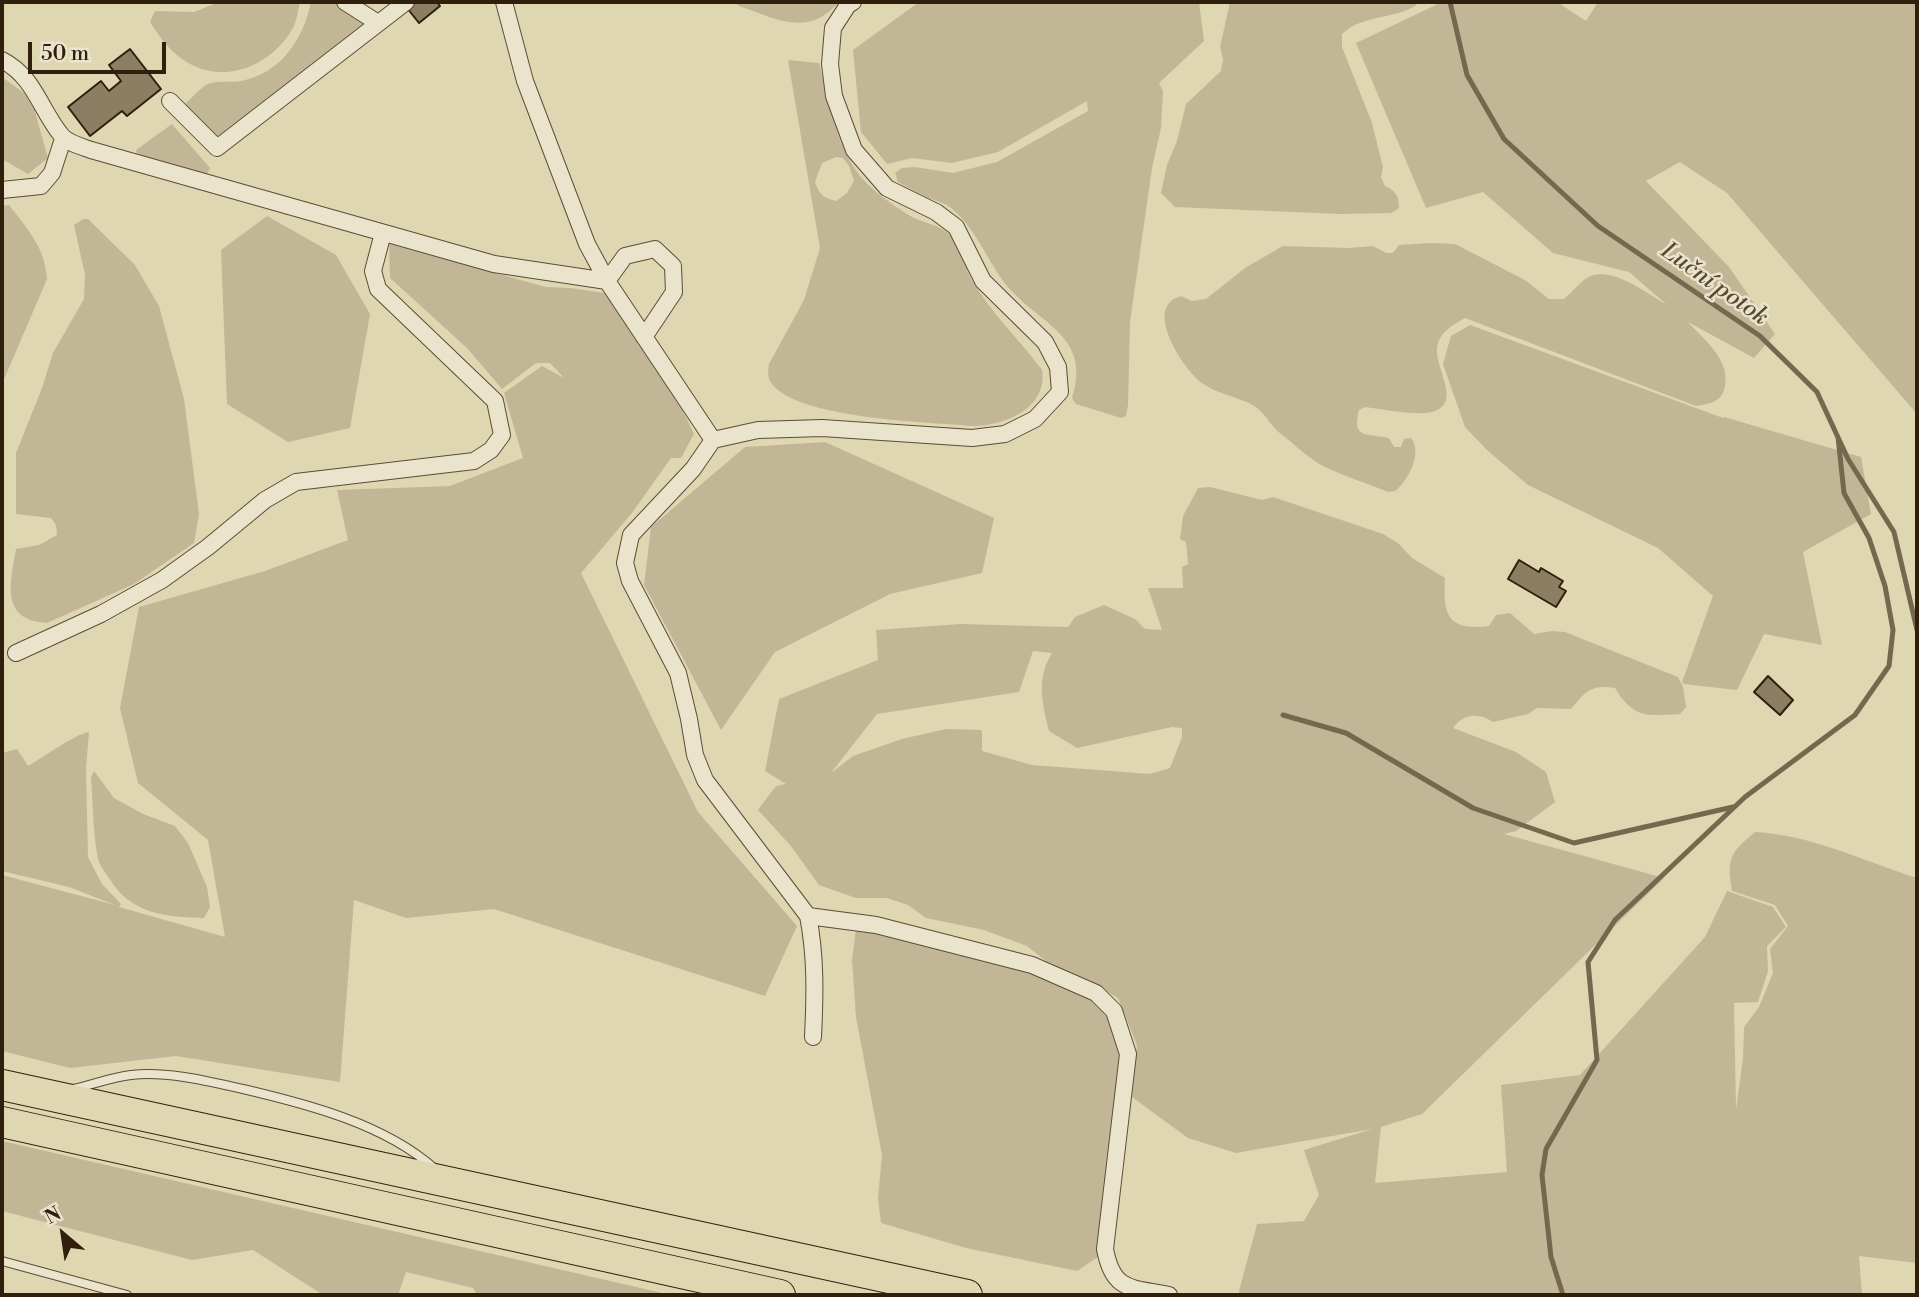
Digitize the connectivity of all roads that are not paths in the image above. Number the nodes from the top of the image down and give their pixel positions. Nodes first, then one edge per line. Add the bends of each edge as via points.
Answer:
1 (345, 2) edge
2 (406, 2) edge
3 (504, 2) edge
4 (853, 2) edge
5 (378, 23) junction
6 (2, 60) edge
7 (170, 101) dead end
8 (63, 139) junction
9 (2, 190) edge
10 (383, 233) junction
11 (607, 281) junction
12 (644, 337) junction
13 (713, 440) junction
14 (16, 653) dead end
15 (808, 915) junction
16 (813, 1037) dead end
17 (2, 1085) edge
18 (49, 1096) junction
19 (2, 1122) edge
20 (450, 1182) junction
21 (2, 1261) edge
22 (127, 1295) edge
23 (780, 1295) edge
24 (967, 1295) edge
25 (1169, 1295) edge

1 - 5 street
2 - 5 street
3 - 11 street via 525,81 552,155 587,244
4 - 13 street via 833,29 830,64 834,96 854,150 887,188 956,227 983,281 1045,342 1058,366 1059,392 1035,419 1005,434 972,438 822,428 758,430
5 - 7 street via 217,148
6 - 8 street via 37,93
8 - 9 street via 52,173 41,186
8 - 10 street
10 - 11 street via 494,264
10 - 14 street via 373,271 378,289 495,401 502,435 491,450 474,461 296,482 265,500 162,580
11 - 12 street
11 - 12 street via 625,256 645,251 655,249 673,266 674,292
12 - 13 street
13 - 15 street via 694,469 631,535 625,563 678,673 695,755 705,780
15 - 16 street via 816,988
15 - 25 street via 876,925 1032,965 1096,993 1114,1011 1128,1054 1105,1249 1108,1268 1114,1279
17 - 18 highway
18 - 20 highway
18 - 20 lane via 131,1075 212,1082 355,1122 418,1154
19 - 23 highway
20 - 24 highway
21 - 22 lane

